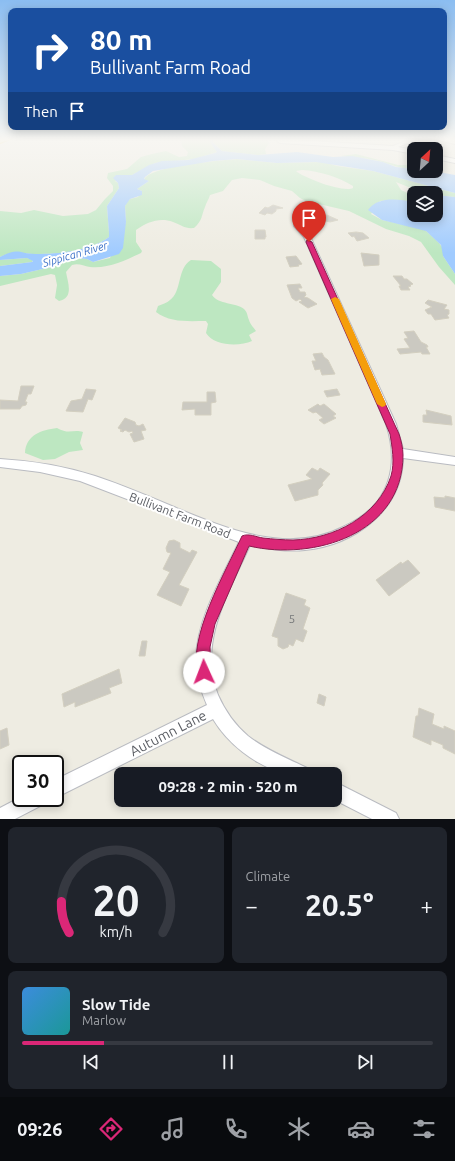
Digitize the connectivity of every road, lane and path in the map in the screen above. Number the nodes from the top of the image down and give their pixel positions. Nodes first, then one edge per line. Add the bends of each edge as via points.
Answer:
1 (297, 226) dead end
2 (398, 453) junction
3 (455, 461) edge
4 (0, 463) edge
5 (246, 540) junction
6 (216, 709) junction
7 (288, 767) edge
8 (64, 785) edge
9 (342, 795) edge
10 (20, 807) edge
11 (0, 817) edge
12 (390, 819) edge

1 - 2 street, Bullivant Farm Road via 307,236 394,434
2 - 3 street
2 - 5 street, Bullivant Farm Road via 396,475 388,496 373,515 351,530 309,544 277,545
4 - 5 street, Bullivant Farm Road via 39,467 81,476
5 - 6 street via 205,635 204,672
6 - 7 street via 232,731 252,749
6 - 8 street, Autumn Lane
9 - 12 street
10 - 11 street

